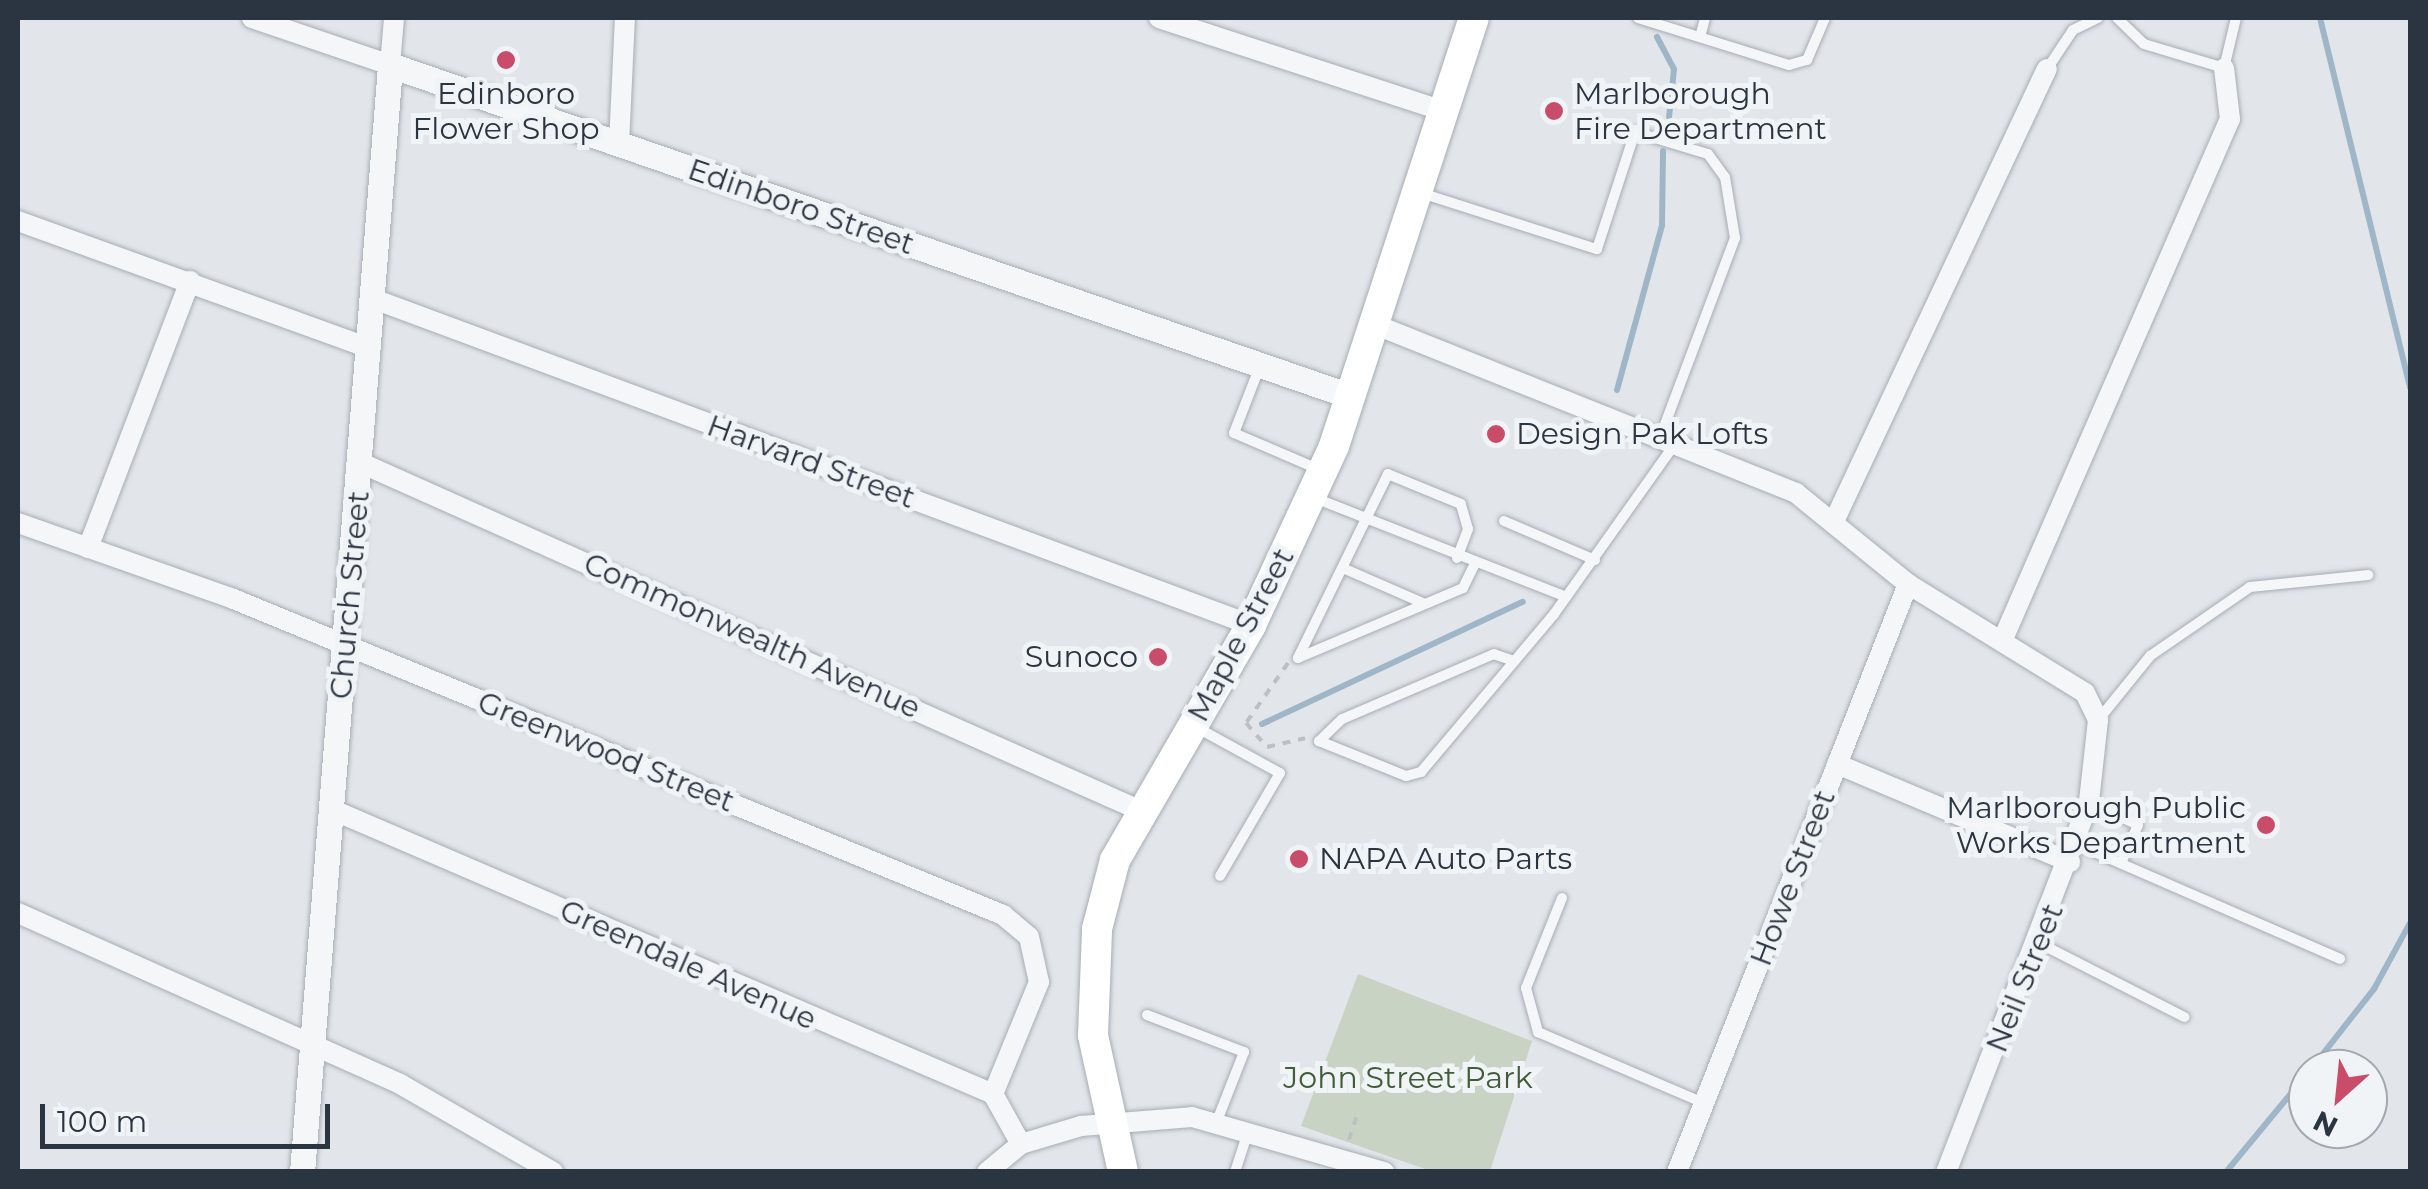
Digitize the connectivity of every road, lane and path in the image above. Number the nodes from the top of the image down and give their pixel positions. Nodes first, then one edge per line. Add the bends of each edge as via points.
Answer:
1 (252, 18) edge
2 (394, 18) edge
3 (625, 18) edge
4 (1160, 18) edge
5 (1474, 18) edge
6 (1638, 18) edge
7 (1705, 18) edge
8 (1825, 18) edge
9 (2098, 18) edge
10 (2117, 18) edge
11 (2236, 18) edge
12 (1700, 37) junction
13 (390, 65) junction
14 (2224, 68) junction
15 (2047, 69) joint
16 (1443, 112) junction
17 (618, 144) junction
18 (1416, 191) junction
19 (18, 221) edge
20 (190, 281) junction
21 (370, 298) junction
22 (1372, 322) junction
23 (367, 347) junction
24 (1260, 366) junction
25 (1350, 396) junction
26 (1669, 438) junction
27 (361, 463) junction
28 (1318, 484) junction
29 (1836, 517) junction
30 (1369, 520) junction
31 (1504, 521) dead end
32 (18, 523) edge
33 (88, 548) junction
34 (1457, 558) junction
35 (1596, 560) junction
36 (1474, 565) junction
37 (1345, 568) junction
38 (2368, 575) dead end
39 (1908, 584) junction
40 (1566, 598) junction
41 (1422, 602) junction
42 (1251, 625) junction
43 (2003, 639) junction
44 (346, 647) junction
45 (1298, 658) junction
46 (1514, 661) junction
47 (2098, 720) junction
48 (1193, 726) junction
49 (1319, 741) junction
50 (1837, 764) junction
51 (2089, 802) junction
52 (332, 810) junction
53 (1141, 811) junction
54 (2073, 853) junction
55 (2120, 862) junction
56 (1220, 876) dead end
57 (1562, 898) dead end
58 (18, 913) edge
59 (2041, 944) junction
60 (2340, 959) dead end
61 (1148, 1015) dead end
62 (2184, 1018) dead end
63 (315, 1049) junction
64 (993, 1094) junction
65 (1704, 1103) junction
66 (1358, 1116) dead end
67 (1216, 1121) junction
68 (1110, 1124) junction
69 (1250, 1126) junction
70 (1021, 1144) junction
71 (1345, 1147) dead end
72 (302, 1172) edge
73 (553, 1172) edge
74 (987, 1172) edge
75 (1122, 1172) edge
76 (1236, 1172) edge
77 (1384, 1172) edge
78 (1676, 1172) edge
79 (1946, 1172) edge

1 - 13 street, Edinboro Street
2 - 13 street, Church Street
3 - 17 street
4 - 16 street
5 - 16 main road, Maple Street
6 - 12 lane
7 - 12 lane
8 - 12 lane via 1807,60 1789,65
9 - 15 lane via 2073,30
10 - 14 lane via 2144,44
11 - 14 lane
13 - 17 street, Edinboro Street
13 - 21 street, Church Street
14 - 43 street via 2230,119
15 - 29 street
16 - 18 main road, Maple Street
17 - 24 street, Edinboro Street
18 - 22 main road, Maple Street
18 - 26 lane via 1596,249 1635,132 1708,154 1725,176 1734,238
19 - 20 street
20 - 23 street
20 - 33 street
21 - 23 street, Church Street
21 - 42 street, Harvard Street
22 - 25 main road, Maple Street
22 - 26 street
23 - 27 street, Church Street
24 - 25 street, Edinboro Street
24 - 28 lane via 1234,433
25 - 28 main road, Maple Street
26 - 29 street
26 - 35 lane
27 - 44 street, Church Street
27 - 53 street, Commonwealth Avenue
28 - 30 lane
28 - 42 main road, Maple Street
29 - 39 street
30 - 34 lane
30 - 34 lane via 1388,474 1461,504 1468,528
30 - 37 lane
31 - 35 lane
32 - 33 street, Greenwood Street
33 - 44 street, Greenwood Street
34 - 36 lane
35 - 40 lane
36 - 40 lane via 1537,579
36 - 41 lane via 1463,588
37 - 41 lane
37 - 45 lane
38 - 47 lane via 2250,587 2150,656
39 - 43 street
39 - 50 street, Howe Street
40 - 46 lane
41 - 45 lane
42 - 48 main road, Maple Street
43 - 47 street via 2085,693
44 - 52 street, Church Street
44 - 64 street, Greenwood Street via 1003,916 1029,937 1038,982
45 - 49 path via 1280,666 1246,722 1267,747 1293,736
46 - 49 lane via 1494,654 1342,719
46 - 49 lane via 1421,772 1406,776
47 - 51 street, Neil Street
48 - 53 main road, Maple Street
48 - 56 lane via 1280,773
50 - 54 street
50 - 65 street, Howe Street
51 - 54 street, Neil Street
51 - 55 lane via 2138,825
52 - 63 street, Church Street
52 - 64 street, Greendale Avenue
53 - 68 main road, Maple Street via 1115,860 1092,972
54 - 55 lane
54 - 59 street, Neil Street
55 - 60 lane
57 - 65 lane via 1526,988 1538,1032
58 - 63 street
59 - 62 lane
59 - 79 street, Neil Street
61 - 67 lane via 1244,1052
63 - 72 street, Church Street
63 - 73 street via 400,1084
64 - 70 street
65 - 78 street, Howe Street
66 - 71 path
67 - 68 street
67 - 69 street
68 - 70 street
68 - 75 main road, Maple Street
69 - 76 lane
69 - 77 street
70 - 74 street

